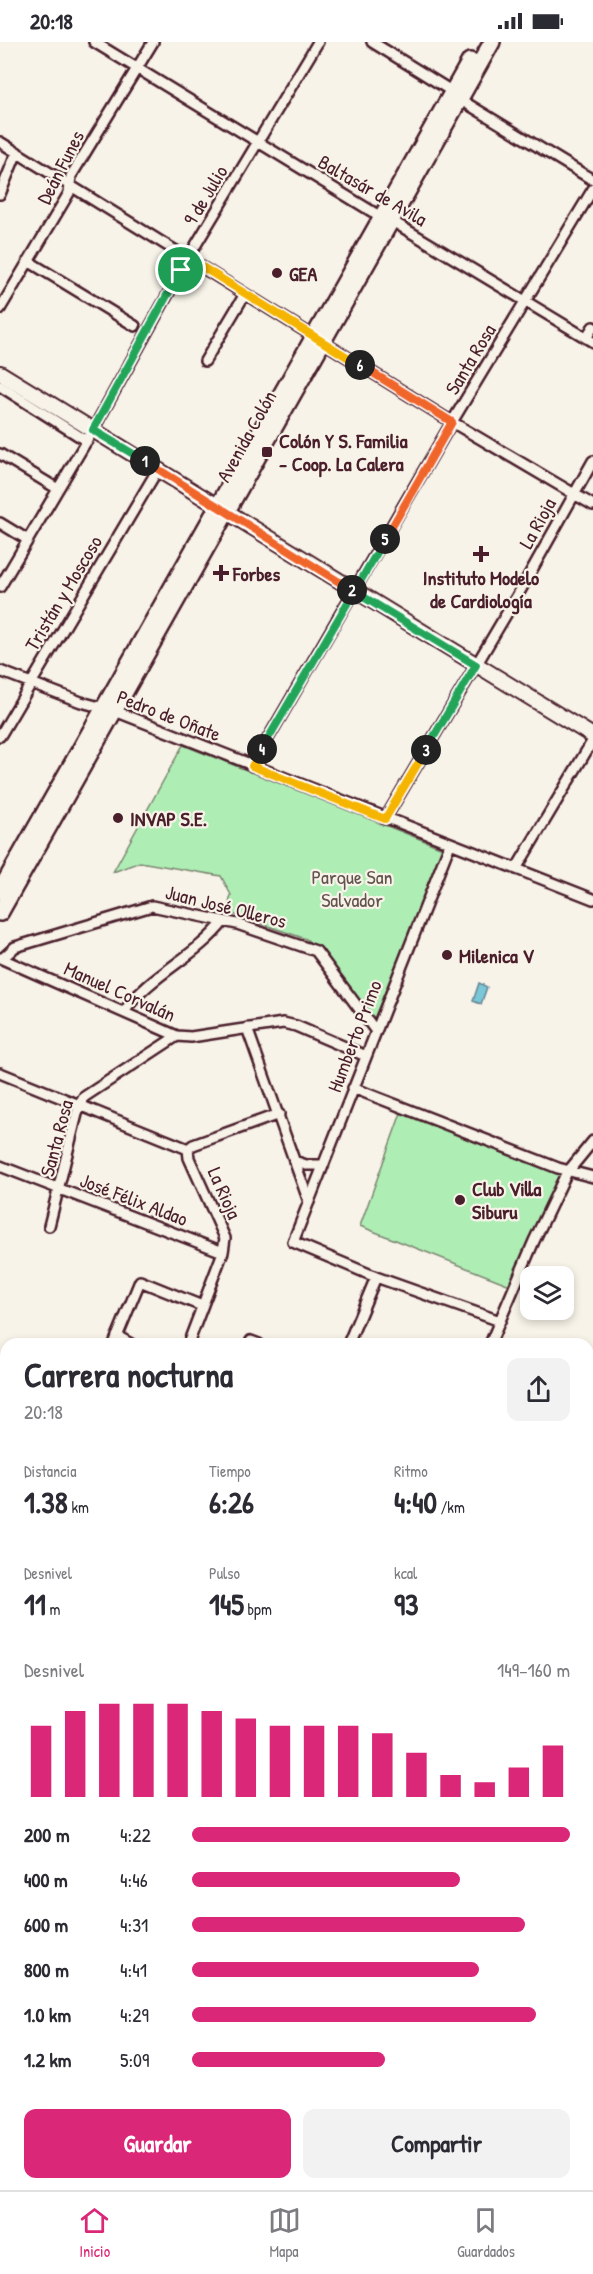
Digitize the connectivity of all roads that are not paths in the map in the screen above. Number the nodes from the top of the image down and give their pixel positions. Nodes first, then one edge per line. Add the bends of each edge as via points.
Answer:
1 (94, 42) edge
2 (153, 42) edge
3 (318, 42) edge
4 (372, 42) edge
5 (481, 42) edge
6 (492, 42) edge
7 (137, 68) junction
8 (457, 96) junction
9 (257, 141) junction
10 (0, 142) edge
11 (17, 152) junction
12 (11, 163) junction
13 (0, 167) edge
14 (593, 180) edge
15 (70, 185) junction
16 (593, 189) edge
17 (0, 194) edge
18 (386, 219) junction
19 (188, 258) junction
20 (28, 261) junction
21 (245, 294) junction
22 (526, 301) junction
23 (0, 309) edge
24 (135, 326) dead end
25 (593, 327) edge
26 (319, 339) junction
27 (590, 340) edge
28 (205, 361) dead end
29 (0, 373) edge
30 (0, 386) edge
31 (452, 422) junction
32 (90, 435) junction
33 (0, 454) edge
34 (593, 461) edge
35 (158, 469) junction
36 (58, 489) junction
37 (574, 494) junction
38 (593, 505) edge
39 (223, 509) junction
40 (0, 523) edge
41 (28, 540) junction
42 (0, 586) edge
43 (357, 589) junction
44 (478, 662) junction
45 (0, 671) edge
46 (30, 683) junction
47 (109, 710) junction
48 (593, 728) edge
49 (0, 736) edge
50 (593, 738) edge
51 (252, 766) junction
52 (385, 819) junction
53 (450, 844) junction
54 (516, 869) junction
55 (4, 875) edge
56 (0, 891) edge
57 (593, 899) edge
58 (0, 913) edge
59 (223, 922) junction
60 (1, 958) edge
61 (124, 1012) junction
62 (247, 1028) junction
63 (375, 1030) junction
64 (177, 1036) junction
65 (366, 1056) junction
66 (0, 1073) edge
67 (353, 1089) junction
68 (79, 1106) junction
69 (279, 1114) junction
70 (593, 1141) edge
71 (188, 1149) junction
72 (294, 1161) junction
73 (323, 1165) junction
74 (0, 1166) edge
75 (569, 1170) junction
76 (593, 1178) edge
77 (60, 1190) junction
78 (309, 1202) junction
79 (49, 1226) dead end
80 (223, 1252) junction
81 (376, 1277) junction
82 (202, 1306) junction
83 (500, 1321) junction
84 (117, 1338) edge
85 (190, 1338) edge
86 (351, 1338) edge
87 (493, 1338) edge

1 - 7 street, Baltasár de Avila
2 - 7 street, Deán Funes
3 - 9 street, 9 de Julio
4 - 8 street
5 - 8 main road, Avenida Colón
6 - 8 main road, Avenida Colón
7 - 9 street, Baltasár de Avila
7 - 15 street, Deán Funes via 71,176
8 - 14 street
8 - 18 main road, Avenida Colón
9 - 18 street, Baltasár de Avila
9 - 19 street, 9 de Julio
10 - 11 street
11 - 12 street
11 - 15 street
12 - 13 street
12 - 17 street
15 - 19 street
15 - 20 street, Deán Funes
16 - 22 street, Santa Rosa
18 - 22 street, Baltasár de Avila
18 - 26 main road, Avenida Colón
19 - 21 street
19 - 32 street, 9 de Julio
20 - 23 street, Deán Funes
20 - 24 street
21 - 26 street
21 - 28 street
22 - 27 street, Baltasár de Avila
22 - 31 street, Santa Rosa
25 - 27 street
26 - 31 street
26 - 39 main road, Avenida Colón
29 - 32 main road
30 - 32 street
31 - 37 street
31 - 43 street, Santa Rosa
32 - 35 main road
32 - 36 street, 9 de Julio
33 - 36 street
34 - 37 street, La Rioja
35 - 39 main road
35 - 46 street, Tristán y Moscoso
36 - 41 street, 9 de Julio
37 - 38 street
37 - 44 street, La Rioja
39 - 43 main road
39 - 47 main road, Avenida Colón
40 - 41 street
41 - 42 street, 9 de Julio
43 - 44 main road
43 - 51 street, Santa Rosa
44 - 48 main road
44 - 50 main road
44 - 52 street, La Rioja
45 - 46 street, Pedro de Oñate
46 - 47 street, Pedro de Oñate
46 - 49 street, Tristán y Moscoso
47 - 51 street, Pedro de Oñate
47 - 55 main road, Avenida Colón
47 - 58 main road, Avenida Colón
50 - 54 street
51 - 52 street, Pedro de Oñate
52 - 53 street, Pedro de Oñate
53 - 54 street, Pedro de Oñate
53 - 63 street, Humberto Primo
54 - 57 street, Pedro de Oñate
55 - 56 main road, Avenida Colón
59 - 60 street, Juan José Olleros via 152,906 15,947
59 - 61 street via 212,936 134,998
59 - 63 street, Juan José Olleros via 313,949
60 - 61 street, Manuel Corvalán
61 - 64 street, Manuel Corvalán
62 - 64 street, Manuel Corvalán
62 - 65 street, Manuel Corvalán via 291,1024
62 - 69 street
63 - 65 street, Humberto Primo
64 - 68 street, Santa Rosa via 88,1093
65 - 67 street, Humberto Primo
66 - 68 street
67 - 73 street, Humberto Primo
67 - 75 street
68 - 71 street
68 - 77 street, Santa Rosa
69 - 71 street, La Rioja
69 - 72 street
70 - 75 street
71 - 80 street, La Rioja via 223,1231
72 - 73 street
72 - 78 street
73 - 78 street, Humberto Primo
74 - 77 street, José Félix Aldao
75 - 76 street
75 - 83 street
77 - 79 street, Santa Rosa
77 - 80 street, José Félix Aldao
78 - 81 street, Humberto Primo via 293,1242
80 - 82 street, La Rioja
81 - 83 street
81 - 86 street
82 - 84 street via 144,1281 137,1283
82 - 85 street, La Rioja
83 - 87 street

